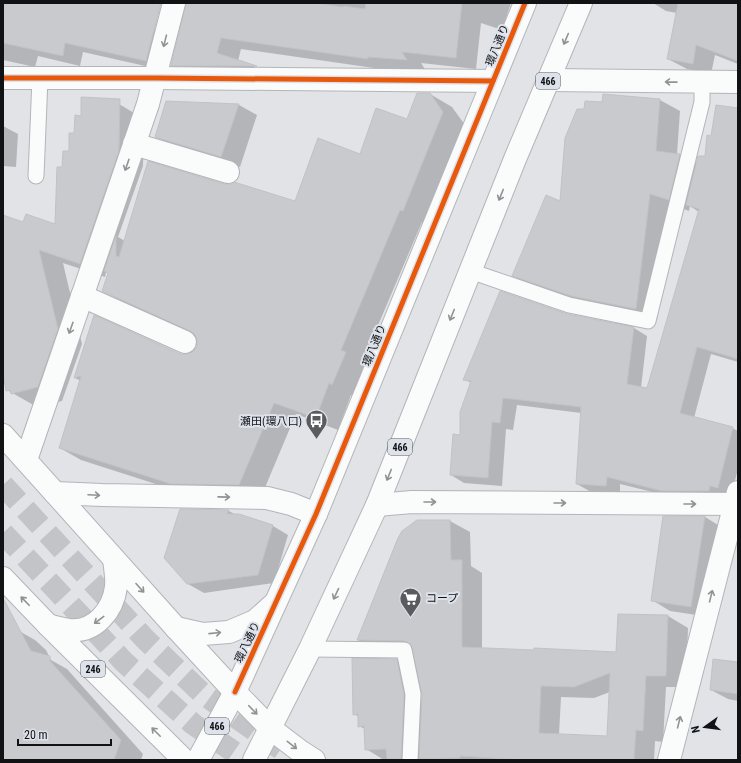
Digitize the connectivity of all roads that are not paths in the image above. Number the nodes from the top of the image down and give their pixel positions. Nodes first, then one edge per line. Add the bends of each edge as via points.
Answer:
1 (174, 3) edge
2 (525, 3) edge
3 (581, 3) edge
4 (3, 78) edge
5 (40, 78) junction
6 (156, 78) junction
7 (548, 80) junction
8 (493, 81) junction
9 (702, 82) junction
10 (738, 82) edge
11 (134, 144) junction
12 (228, 172) dead end
13 (36, 176) dead end
14 (470, 271) junction
15 (82, 296) junction
16 (185, 342) dead end
17 (3, 435) edge
18 (26, 460) junction
19 (55, 493) junction
20 (737, 500) edge
21 (377, 505) junction
22 (316, 514) junction
23 (114, 559) junction
24 (3, 578) edge
25 (276, 602) junction
26 (48, 625) junction
27 (176, 628) junction
28 (310, 649) junction
29 (235, 692) junction
30 (271, 729) junction
31 (184, 760) edge
32 (198, 760) edge
33 (254, 760) edge
34 (314, 760) edge
35 (410, 760) edge
36 (669, 760) edge

1 -> 6 main road
2 - 8 main road, 環八通り / 466
3 -> 7 main road, 466
4 - 5 main road
5 - 6 main road
5 - 13 lane
6 - 8 main road
6 - 11 main road
9 -> 7 main road
7 -> 14 main road, 466
8 - 22 main road, 環八通り / 466
9 - 10 main road
9 - 14 lane via 702,102 648,321 569,305
11 - 12 main road
11 -> 15 main road
14 -> 21 main road, 466
15 - 16 main road
15 -> 18 main road
17 - 18 main road
18 - 19 main road
19 -> 22 main road via 267,498
19 - 23 main road
21 -> 20 main road via 412,502
36 -> 20 main road
21 -> 28 main road, 466
22 - 25 main road, 環八通り / 466
23 -> 26 main road via 116,586 111,605 102,619 85,629 69,630
23 -> 27 main road
26 -> 24 main road, 246
27 -> 25 main road via 203,634 229,632 255,621
25 - 29 main road, 環八通り / 466
31 -> 26 main road, 246
27 - 29 main road
28 - 30 main road, 466
28 - 35 lane via 404,650 413,694
29 -> 30 main road
29 - 32 main road, 環八通り / 466
30 - 33 main road, 466
30 -> 34 main road

